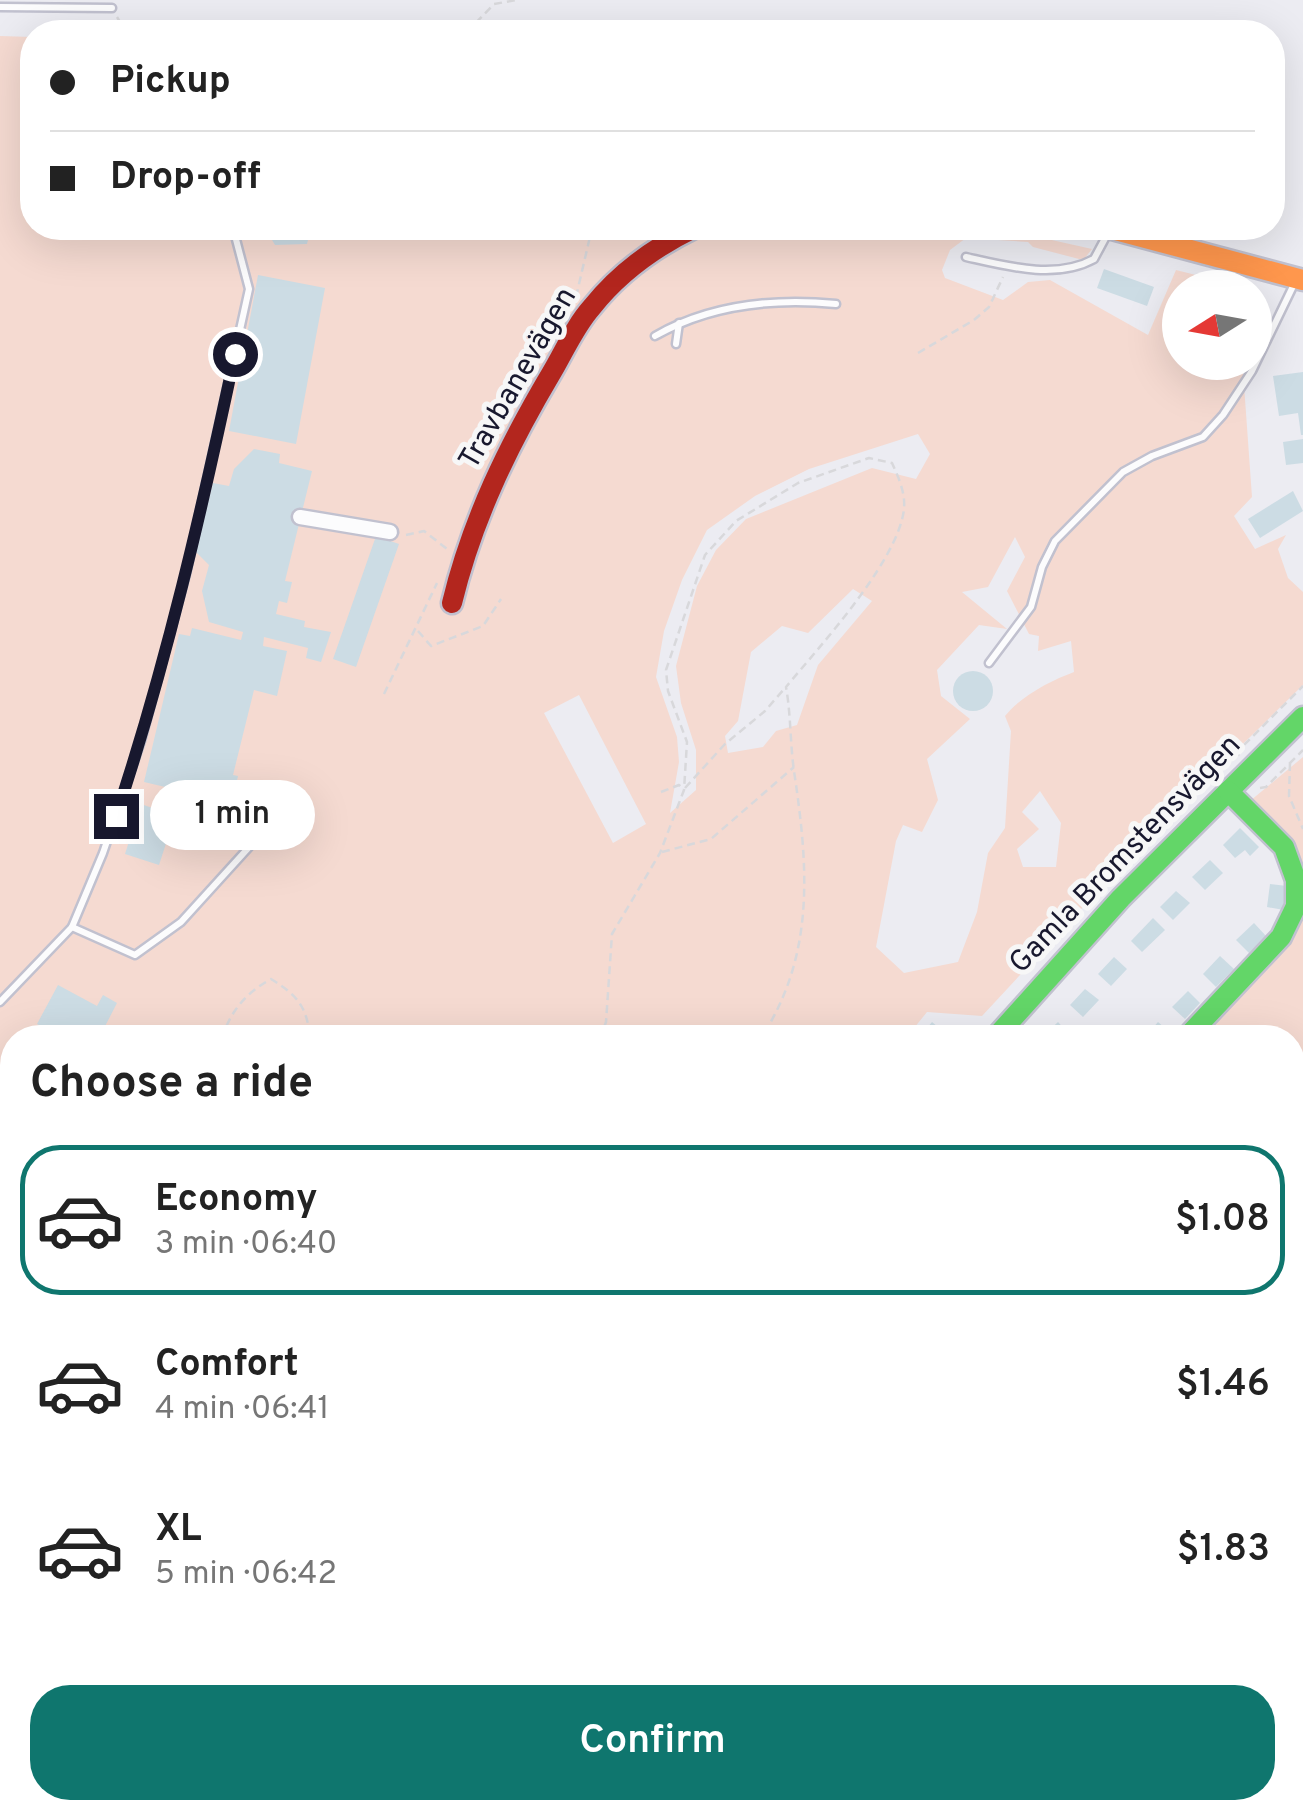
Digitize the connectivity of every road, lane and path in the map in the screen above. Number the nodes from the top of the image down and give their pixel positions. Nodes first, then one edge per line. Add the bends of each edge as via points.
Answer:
1 (518, 0) edge
2 (0, 7) edge
3 (112, 8) joint
4 (119, 20) edge
5 (479, 20) edge
6 (236, 240) edge
7 (669, 240) edge
8 (1103, 240) edge
9 (1154, 240) edge
10 (966, 257) dead end
11 (1008, 266) junction
12 (1301, 279) edge
13 (836, 304) dead end
14 (680, 322) junction
15 (655, 336) dead end
16 (676, 344) dead end
17 (918, 353) dead end
18 (300, 517) dead end
19 (390, 532) joint
20 (460, 559) junction
21 (500, 599) dead end
22 (452, 603) dead end
23 (989, 662) dead end
24 (786, 687) junction
25 (384, 694) dead end
26 (1303, 717) edge
27 (1290, 763) dead end
28 (794, 767) junction
29 (684, 790) junction
30 (1228, 791) junction
31 (661, 792) dead end
32 (270, 824) dead end
33 (1303, 829) edge
34 (660, 853) junction
35 (72, 926) junction
36 (0, 1002) edge
37 (226, 1025) edge
38 (309, 1025) edge
39 (605, 1025) edge
40 (767, 1025) edge
41 (1006, 1025) edge
42 (1198, 1025) edge

1 - 5 path via 494,4
2 - 3 lane
3 - 4 path
6 - 35 lane via 249,288 186,574 141,741
7 - 20 street, Travbanevägen via 629,268 590,309 478,510
8 - 11 lane via 1094,260 1080,267
9 - 12 street
10 - 11 lane
11 - 17 path via 989,307
12 - 23 lane via 1224,414 1203,437 1123,472 1056,541 1031,607
13 - 14 lane via 766,302
14 - 15 lane
14 - 16 lane
18 - 19 street
19 - 20 path via 424,531
20 - 22 street, Travbanevägen
21 - 25 path via 483,626 431,646 417,630
24 - 28 path
24 - 29 path
24 - 29 path via 850,610 893,543 905,502 892,463 869,458 798,483 736,521 705,555 666,670 687,742
26 - 30 street, Gamla Bromstensvägen
27 - 33 path via 1289,796
28 - 34 path via 710,839
28 - 40 path via 805,852 803,918 794,974
29 - 31 path via 679,785
29 - 34 path
30 - 41 street, Gamla Bromstensvägen
30 - 42 street via 1284,847 1296,880 1296,906 1281,936
32 - 35 lane via 181,922 135,955
34 - 39 path via 612,934
35 - 36 lane
37 - 38 path via 250,991 272,979 296,994

